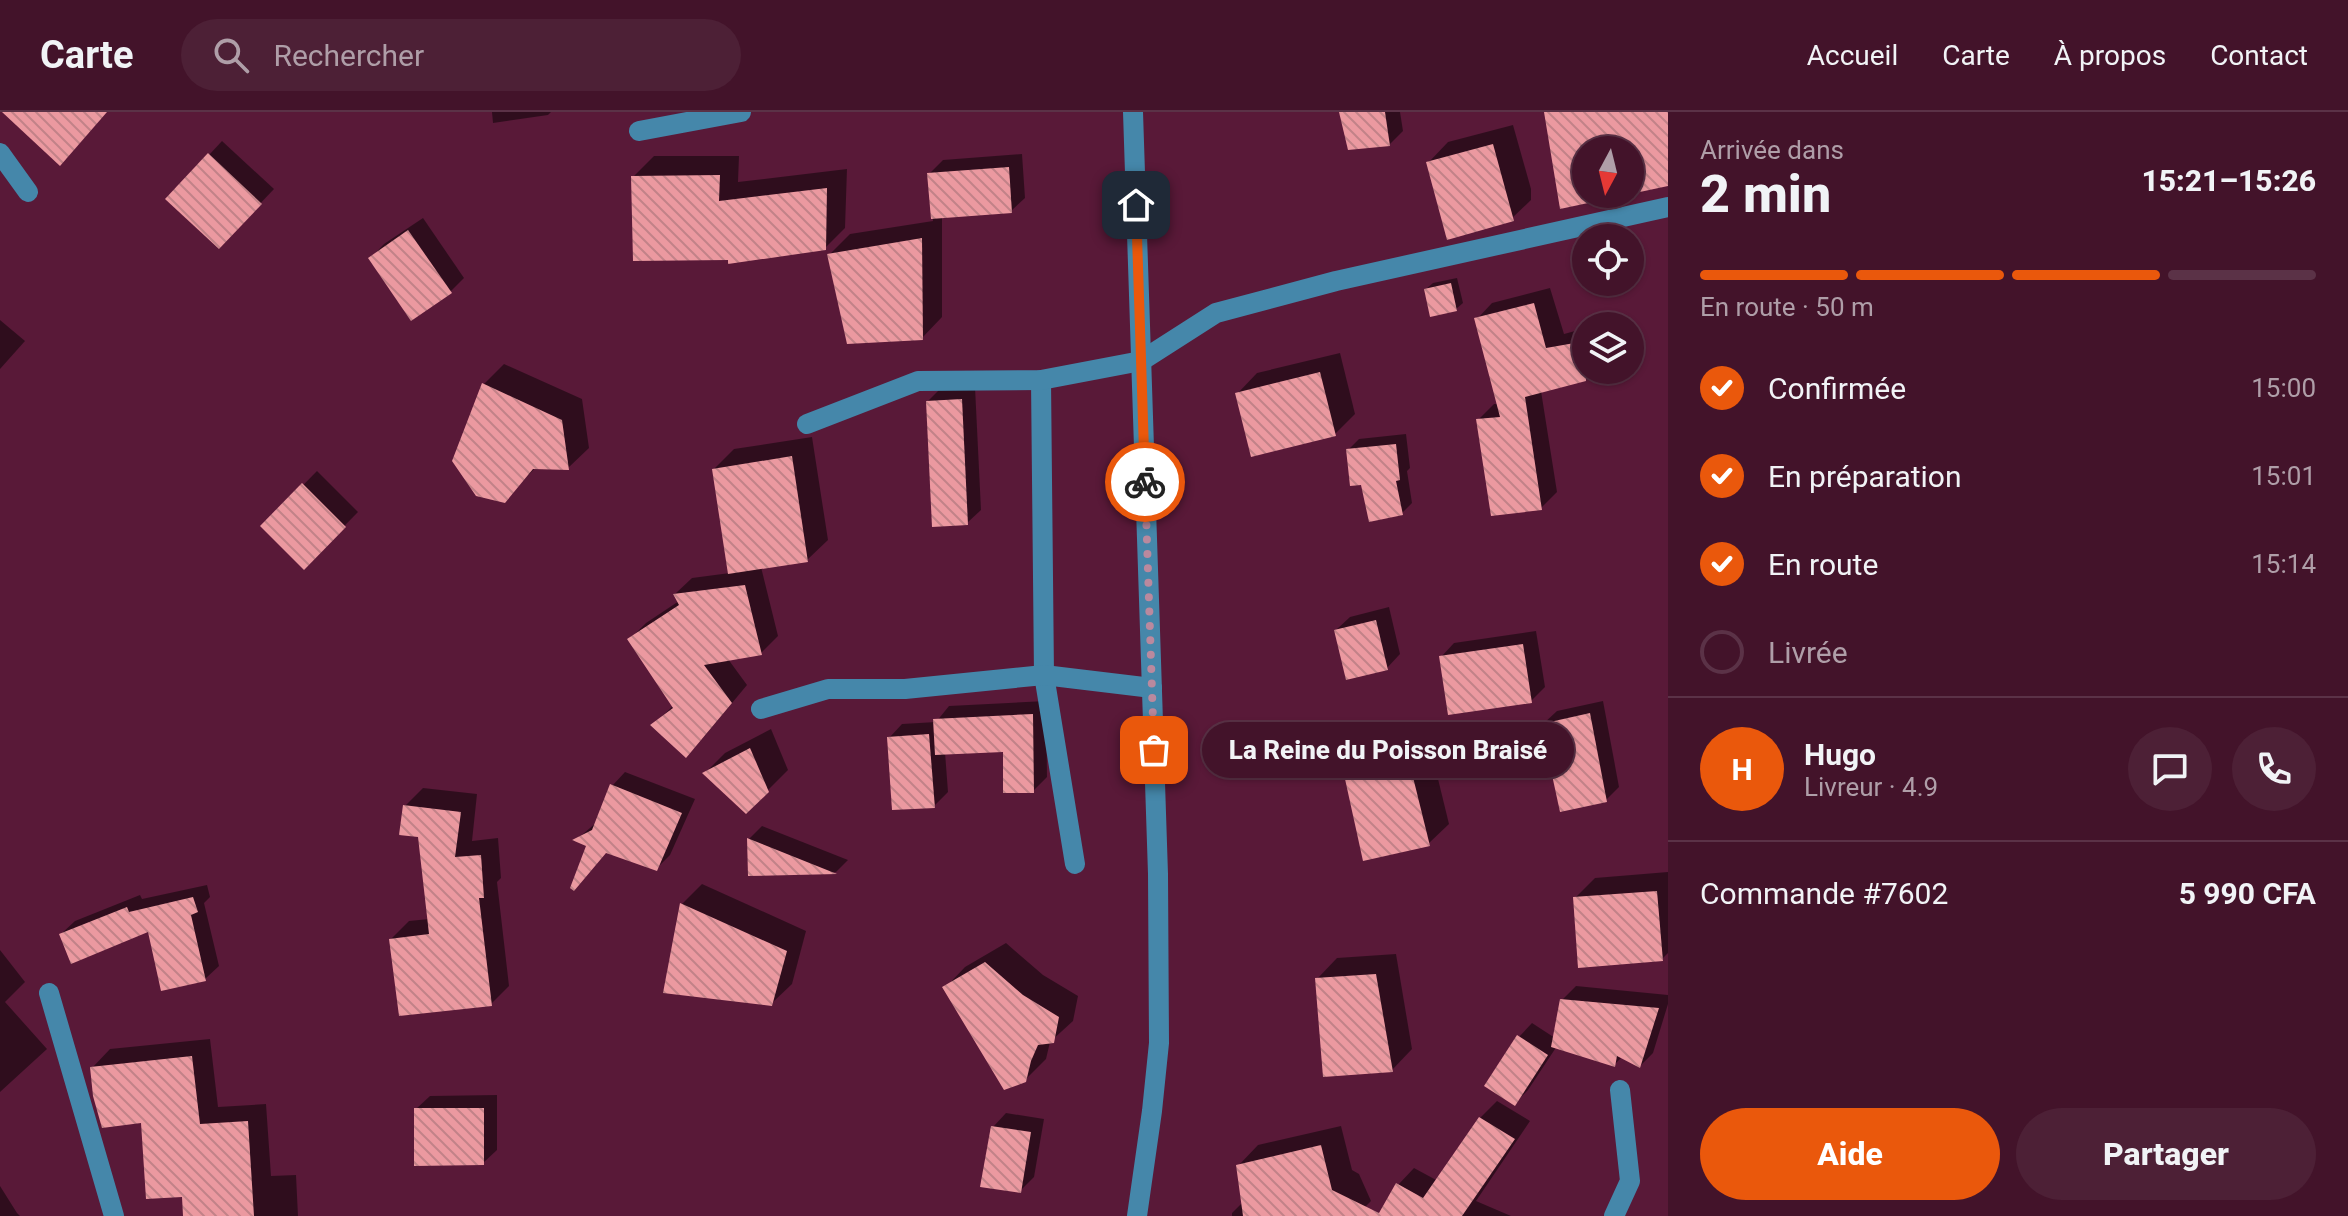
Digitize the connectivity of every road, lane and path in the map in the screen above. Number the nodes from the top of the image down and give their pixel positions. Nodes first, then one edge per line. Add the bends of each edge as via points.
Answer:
1 (741, 112) edge
2 (1133, 112) edge
3 (639, 131) dead end
4 (0, 153) edge
5 (28, 192) dead end
6 (1668, 207) edge
7 (1141, 361) junction
8 (1041, 380) junction
9 (807, 424) dead end
10 (1044, 675) junction
11 (1152, 688) junction
12 (761, 709) dead end
13 (1075, 864) dead end
14 (49, 993) dead end
15 (1620, 1090) dead end
16 (114, 1216) edge
17 (1137, 1216) edge
18 (1614, 1216) edge

1 - 3 street
2 - 7 street
4 - 5 street
6 - 7 street via 1216,313
7 - 8 street
7 - 11 street
8 - 9 street via 918,381
8 - 10 street
10 - 11 street
10 - 12 street via 905,689 828,689
10 - 13 street
11 - 17 street via 1159,1043
14 - 16 street
15 - 18 street via 1630,1181

